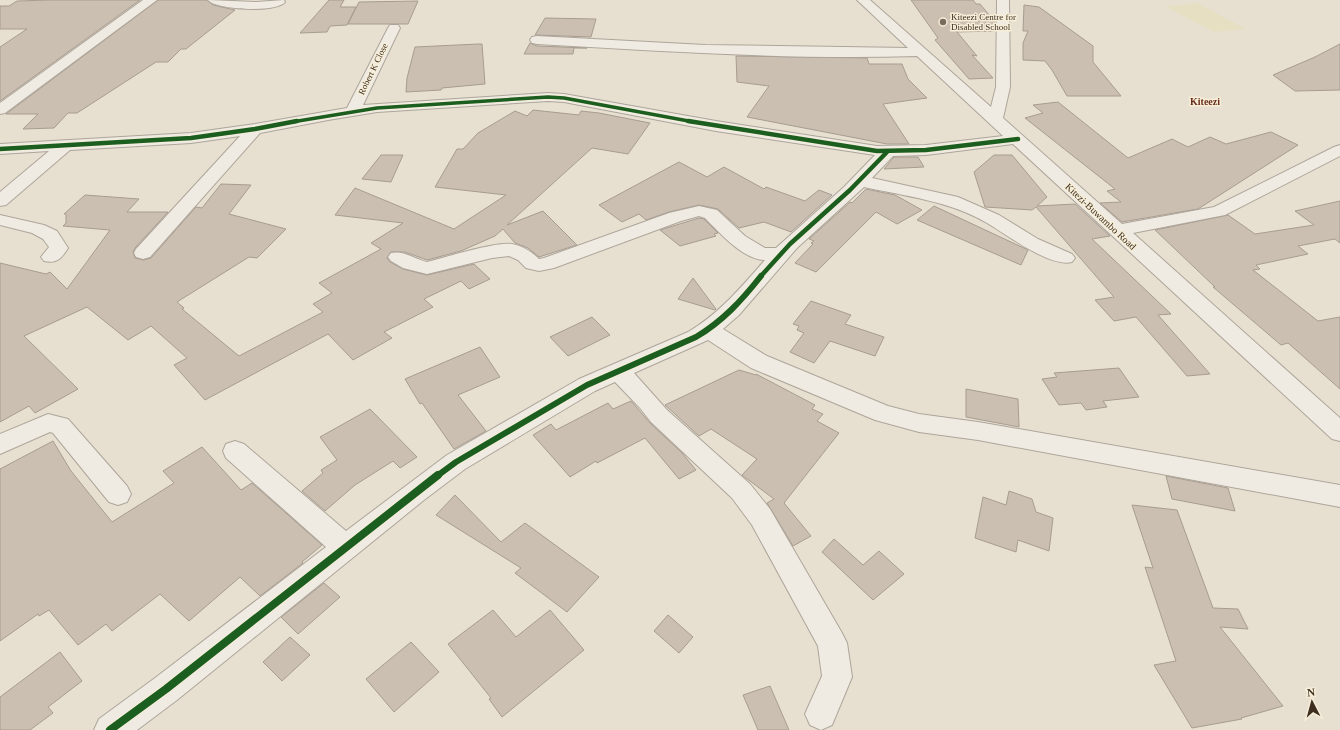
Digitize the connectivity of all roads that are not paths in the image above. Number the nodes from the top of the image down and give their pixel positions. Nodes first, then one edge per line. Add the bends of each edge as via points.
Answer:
1 (151, 0) edge
2 (214, 0) edge
3 (863, 0) edge
4 (1003, 0) edge
5 (279, 2) dead end
6 (394, 28) dead end
7 (537, 40) dead end
8 (920, 52) junction
9 (0, 110) edge
10 (353, 111) junction
11 (995, 119) junction
12 (255, 129) junction
13 (1018, 139) junction
14 (65, 146) junction
15 (0, 149) edge
16 (1340, 150) edge
17 (886, 152) junction
18 (860, 181) junction
19 (0, 201) edge
20 (0, 220) edge
21 (1117, 231) junction
22 (143, 253) dead end
23 (781, 254) junction
24 (51, 257) dead end
25 (398, 257) dead end
26 (1065, 258) dead end
27 (709, 330) junction
28 (618, 371) junction
29 (1340, 432) edge
30 (0, 444) edge
31 (235, 450) dead end
32 (118, 494) dead end
33 (1340, 496) edge
34 (345, 547) junction
35 (821, 714) dead end
36 (110, 730) edge

1 - 9 street
2 - 5 street via 223,4 238,5
3 - 8 street, Kitezi-Buwambo Road
4 - 11 street via 1003,87
6 - 10 street, Robert K Close
7 - 8 street via 705,49
8 - 11 street, Kitezi-Buwambo Road
10 - 12 street
10 - 17 street via 423,104 564,98 723,127
11 - 13 street, Kitezi-Buwambo Road
12 - 14 street via 191,138
12 - 22 street
13 - 17 street
13 - 21 street, Kitezi-Buwambo Road
14 - 15 street
14 - 19 street
16 - 21 street via 1219,211
17 - 18 street
18 - 23 street
18 - 26 street via 952,201 993,219 1031,243
20 - 24 street via 38,229 50,235 59,248
21 - 29 street, Kitezi-Buwambo Road
23 - 25 street via 761,254 738,240 711,214 699,211 675,217 547,264 533,264 525,256 511,250 492,252 427,268 410,264
23 - 27 street via 723,320
27 - 28 street
27 - 33 street via 759,362 883,414 919,423 978,431
28 - 34 street via 587,385 456,462
28 - 35 street via 658,416 741,491 761,517 832,643 837,677
30 - 32 street via 48,423 60,425
31 - 34 street
34 - 36 street via 166,689

